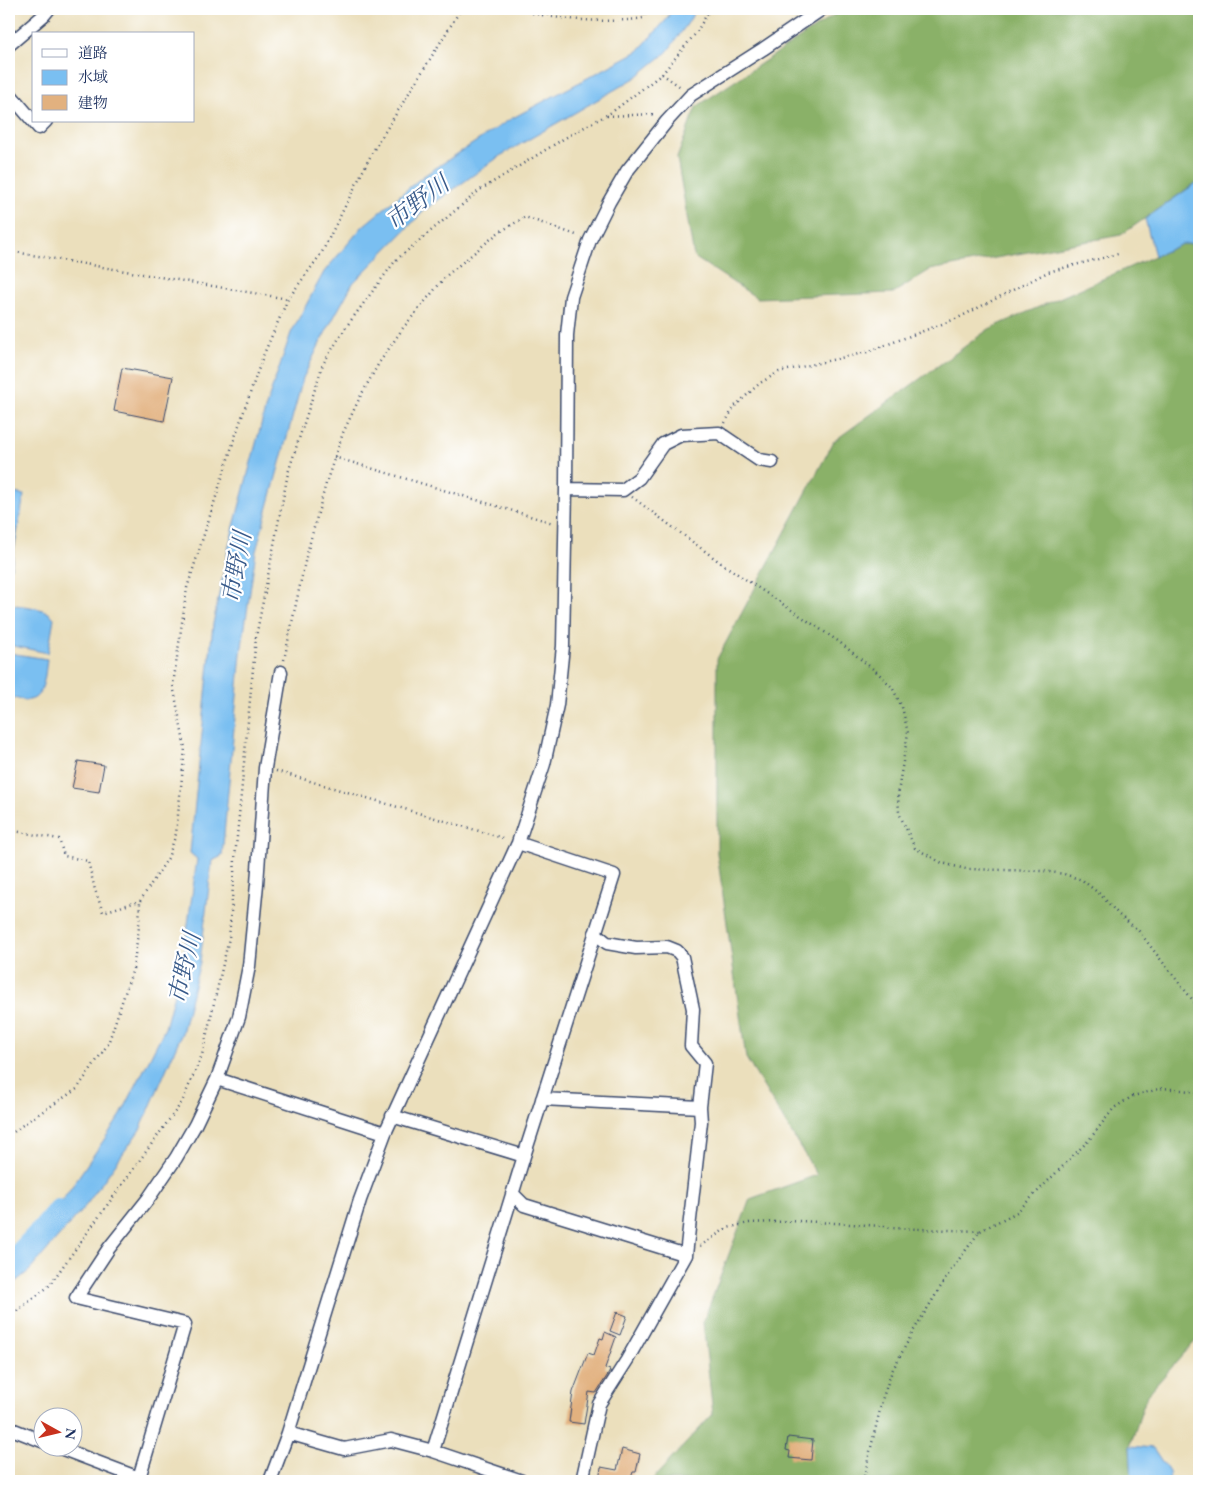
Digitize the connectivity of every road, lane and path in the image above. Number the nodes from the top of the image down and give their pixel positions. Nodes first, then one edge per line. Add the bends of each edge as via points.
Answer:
1 (49, 9) edge
2 (461, 9) edge
3 (518, 9) edge
4 (649, 9) edge
5 (710, 9) edge
6 (822, 9) edge
7 (9, 45) edge
8 (662, 74) junction
9 (9, 93) edge
10 (691, 95) junction
11 (604, 116) junction
12 (669, 118) junction
13 (32, 120) edge
14 (34, 122) edge
15 (45, 122) edge
16 (590, 240) junction
17 (9, 251) edge
18 (1118, 254) dead end
19 (288, 299) junction
20 (719, 433) junction
21 (334, 457) junction
22 (772, 462) dead end
23 (566, 489) junction
24 (623, 490) junction
25 (565, 526) junction
26 (281, 672) joint
27 (265, 768) junction
28 (9, 830) edge
29 (518, 842) junction
30 (140, 902) junction
31 (595, 933) junction
32 (1199, 1008) edge
33 (217, 1079) junction
34 (1199, 1092) edge
35 (542, 1098) junction
36 (700, 1107) junction
37 (392, 1116) junction
38 (385, 1132) junction
39 (9, 1140) edge
40 (524, 1156) junction
41 (512, 1194) junction
42 (980, 1231) junction
43 (686, 1255) junction
44 (9, 1316) edge
45 (9, 1428) edge
46 (288, 1433) junction
47 (32, 1437) edge
48 (434, 1451) junction
49 (82, 1456) edge
50 (143, 1480) edge
51 (270, 1481) edge
52 (522, 1481) edge
53 (582, 1481) edge
54 (863, 1481) edge

1 - 7 street
2 - 19 path via 373,151 321,254
3 - 4 path via 535,15 586,20 643,18
5 - 8 path via 696,33
6 - 10 street
8 - 10 path
8 - 11 path
9 - 13 street
10 - 12 street
11 - 12 path via 660,114
11 - 44 path via 480,190 396,260 323,364 288,473 256,637 229,938 202,1056 182,1102 48,1287
12 - 16 street via 627,171
14 - 15 street via 39,128
16 - 21 path via 525,217 498,233 446,276 379,363
16 - 23 street via 571,297 567,335
17 - 19 path
18 - 20 path via 1048,272 958,318 867,352 779,372 760,383 734,407
19 - 30 path via 263,356 187,588 173,686 185,748 176,834 168,858
20 - 22 street via 760,460
20 - 24 street via 681,435 663,444 639,478
21 - 25 path
21 - 26 path via 306,557
23 - 24 street
23 - 25 street
24 - 32 path via 721,563 838,641 892,688 902,707 908,733 898,795 899,813 915,848 942,863 966,869 1043,871 1082,880 1138,930
25 - 29 street via 563,646 557,705 544,764
26 - 27 street
27 - 29 path
27 - 33 street via 249,966 239,1017
28 - 30 path via 60,838 64,856 88,860 103,912
29 - 31 street via 614,875
29 - 37 street
30 - 39 path via 133,969 108,1044 77,1089 11,1134
31 - 35 street
31 - 36 street via 607,943 636,948 667,947 682,957 693,1009 691,1046 705,1063
33 - 38 street
33 - 50 street via 176,1158 76,1298 185,1324
34 - 42 path via 1163,1088 1133,1096 1114,1108 1089,1140 1017,1212
35 - 36 street
35 - 40 street
36 - 43 street via 702,1122
37 - 38 street
37 - 40 street
38 - 46 street
40 - 41 street
41 - 43 street via 524,1205
41 - 48 street
42 - 43 path via 890,1228 801,1220 749,1223 727,1228
42 - 54 path via 951,1270 892,1371 882,1397
43 - 53 street via 599,1404
45 - 47 street
46 - 48 street via 344,1449 392,1440
46 - 51 street
48 - 52 street
49 - 50 street

